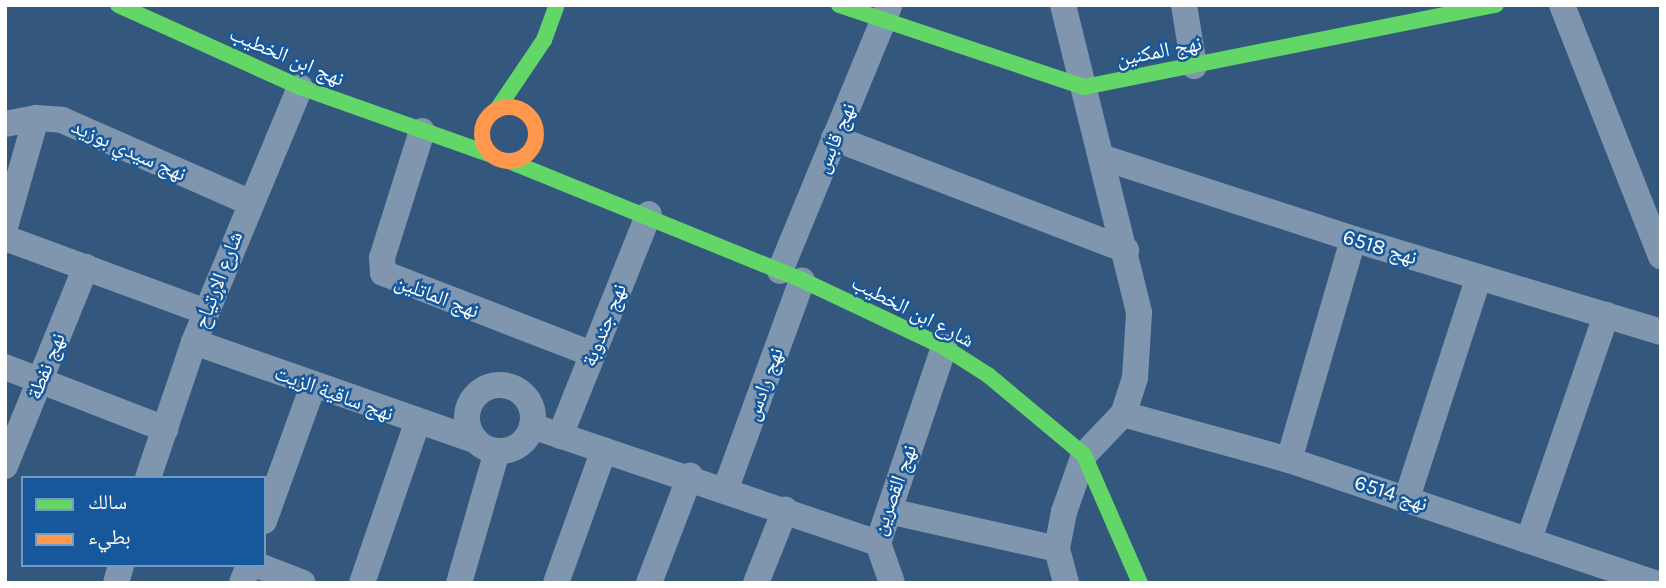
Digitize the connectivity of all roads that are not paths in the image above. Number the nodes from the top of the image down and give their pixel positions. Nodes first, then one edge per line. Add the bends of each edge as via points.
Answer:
1 (118, 5) edge
2 (557, 5) edge
3 (839, 5) edge
4 (1063, 5) edge
5 (1184, 5) edge
6 (1496, 5) edge
7 (1562, 5) edge
8 (887, 15) edge
9 (544, 40) junction
10 (1194, 66) junction
11 (300, 87) junction
12 (1084, 88) junction
13 (493, 112) junction
14 (36, 118) junction
15 (5, 124) edge
16 (535, 128) junction
17 (432, 134) junction
18 (834, 138) junction
19 (489, 154) junction
20 (1101, 157) junction
21 (509, 161) junction
22 (573, 185) junction
23 (249, 202) junction
24 (649, 214) junction
25 (5, 227) edge
26 (5, 238) edge
27 (1353, 239) junction
28 (1126, 250) junction
29 (1661, 256) edge
30 (86, 267) junction
31 (791, 276) junction
32 (1479, 276) junction
33 (206, 312) junction
34 (1606, 314) junction
35 (1661, 332) edge
36 (194, 342) junction
37 (944, 347) junction
38 (592, 354) junction
39 (5, 367) edge
40 (40, 380) junction
41 (313, 386) junction
42 (1124, 414) junction
43 (417, 423) junction
44 (533, 426) junction
45 (165, 429) junction
46 (560, 436) junction
47 (486, 446) junction
48 (604, 450) junction
49 (1084, 455) junction
50 (1289, 460) junction
51 (5, 466) edge
52 (150, 476) edge
53 (690, 476) junction
54 (726, 488) junction
55 (1407, 498) junction
56 (785, 510) junction
57 (889, 512) junction
58 (266, 516) edge
59 (1529, 539) junction
60 (878, 543) junction
61 (1057, 549) junction
62 (262, 567) edge
63 (1641, 581) edge
64 (303, 583) edge
65 (362, 583) edge
66 (459, 583) edge
67 (556, 583) edge
68 (649, 583) edge
69 (756, 583) edge
70 (892, 583) edge
71 (1066, 583) edge
72 (1140, 583) edge

1 - 11 street, نهج ابن الخطيب
2 - 9 street
3 - 8 street, نهج المكنين
4 - 12 street
5 - 10 street
6 - 10 street, نهج المكنين
7 - 29 street
8 - 12 street, نهج المكنين
8 - 18 street, نهج قابس
9 - 13 street
9 - 16 street
10 - 12 street, نهج المكنين
11 - 17 street, نهج ابن الخطيب
11 - 23 street, شارع الإرتياح
12 - 20 street
13 - 16 street via 518,108
13 - 17 street
13 - 19 street via 481,135
14 - 15 street, نهج سيدي بوزيد
14 - 23 street, نهج سيدي بوزيد via 71,123
14 - 25 street
16 - 21 street via 528,153
16 - 22 street
17 - 19 street, نهج ابن الخطيب
17 - 38 street, نهج الماتلين via 383,258 383,273
18 - 28 street
18 - 31 street, نهج قابس
19 - 21 street
20 - 27 street, نهج 6518
20 - 28 street
21 - 22 street
22 - 24 street, شارع ابن الخطيب
23 - 33 street, شارع الإرتياح
24 - 31 street, شارع ابن الخطيب
24 - 38 street, نهج جندوبة
26 - 30 street
27 - 32 street, نهج 6518
27 - 50 street
28 - 42 street via 1139,313 1135,378
30 - 33 street
30 - 40 street, نهج نفطة
31 - 37 street, شارع ابن الخطيب
31 - 54 street, نهج رادس
32 - 34 street, نهج 6518
32 - 55 street
33 - 36 street, شارع الإرتياح
34 - 35 street, نهج 6518
34 - 59 street
36 - 41 street, نهج ساقية الزيت
36 - 45 street, شارع الإرتياح
37 - 49 street, شارع ابن الخطيب via 988,376
37 - 57 street, نهج القصرين
38 - 46 street, نهج جندوبة
39 - 40 street
40 - 45 street
40 - 51 street, نهج نفطة
41 - 43 street, نهج ساقية الزيت
41 - 58 street
42 - 49 street
42 - 50 street, نهج 6514
43 - 47 street, نهج ساقية الزيت
43 - 65 street
44 - 46 street
44 - 47 street via 515,448
44 - 47 street via 534,415 524,394 503,384 492,385 481,390 468,409 469,432
45 - 52 street, شارع الإرتياح
46 - 48 street
47 - 66 street
48 - 53 street
48 - 67 street
49 - 61 street
49 - 72 street, شارع ابن الخطيب
50 - 55 street, نهج 6514
53 - 54 street
53 - 68 street
54 - 56 street
55 - 59 street, نهج 6514
56 - 60 street, نهج القصرين
56 - 69 street
57 - 60 street, نهج القصرين
57 - 61 street
59 - 63 street, نهج 6514
60 - 70 street
61 - 71 street
62 - 64 street

